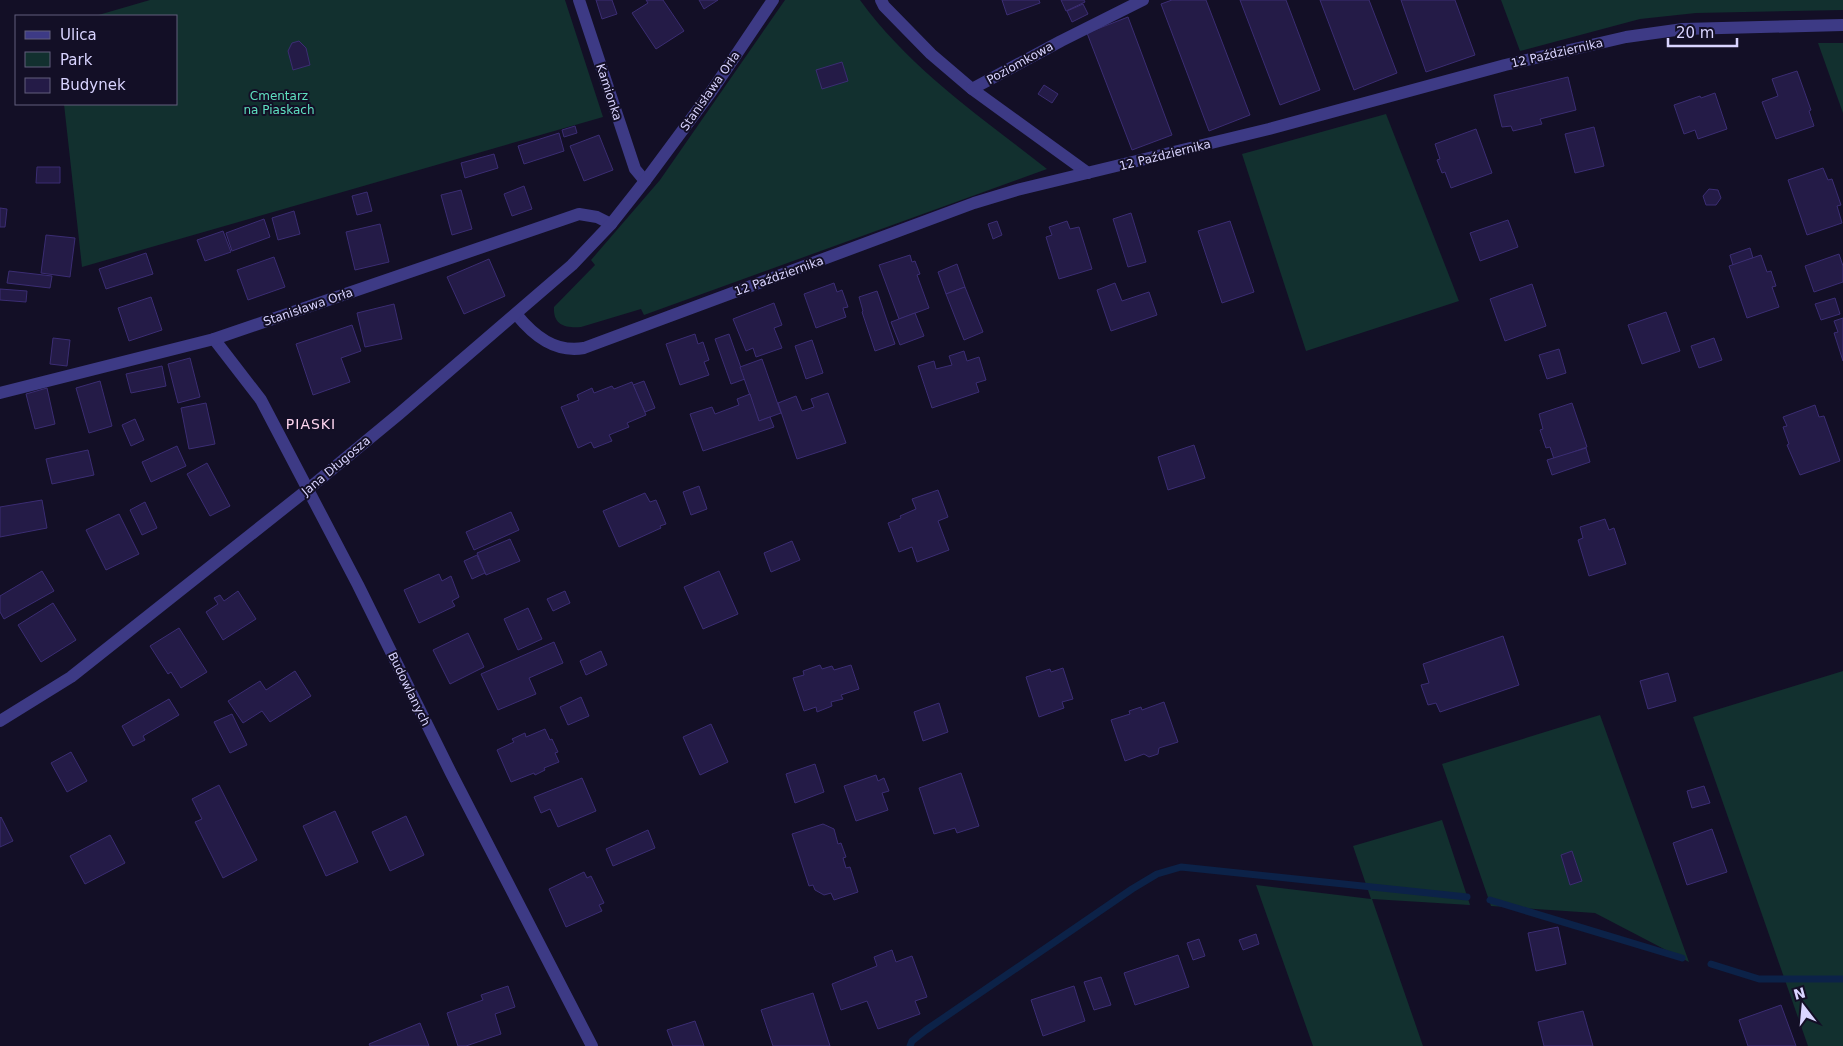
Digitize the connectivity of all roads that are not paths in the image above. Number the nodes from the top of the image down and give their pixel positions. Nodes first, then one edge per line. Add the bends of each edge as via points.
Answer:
1 (579, 0) edge
2 (773, 0) edge
3 (880, 0) edge
4 (1143, 0) edge
5 (1843, 25) edge
6 (972, 89) junction
7 (1088, 173) junction
8 (646, 182) junction
9 (611, 224) junction
10 (516, 314) junction
11 (214, 340) junction
12 (0, 393) edge
13 (307, 490) junction
14 (0, 721) edge
15 (592, 1046) edge

1 - 8 street, Kamionka via 634,169
2 - 8 street, Stanisława Orła
3 - 6 street via 931,54
4 - 6 street, Poziomkowa
5 - 7 street, 12 Października via 1683,30 1626,37 1505,65 1261,131
6 - 7 street, Poziomkowa
7 - 10 street, 12 Października via 974,203 584,348 562,349 552,344 534,333
8 - 9 street, Jana Długosza
9 - 10 street, Jana Długosza via 572,265
9 - 11 street, Stanisława Orła via 597,217 579,214
10 - 13 street, Jana Długosza
11 - 12 street, Stanisława Orła
11 - 13 street, Budowlanych via 261,400
13 - 14 street, Jana Długosza via 71,677
13 - 15 street, Budowlanych

